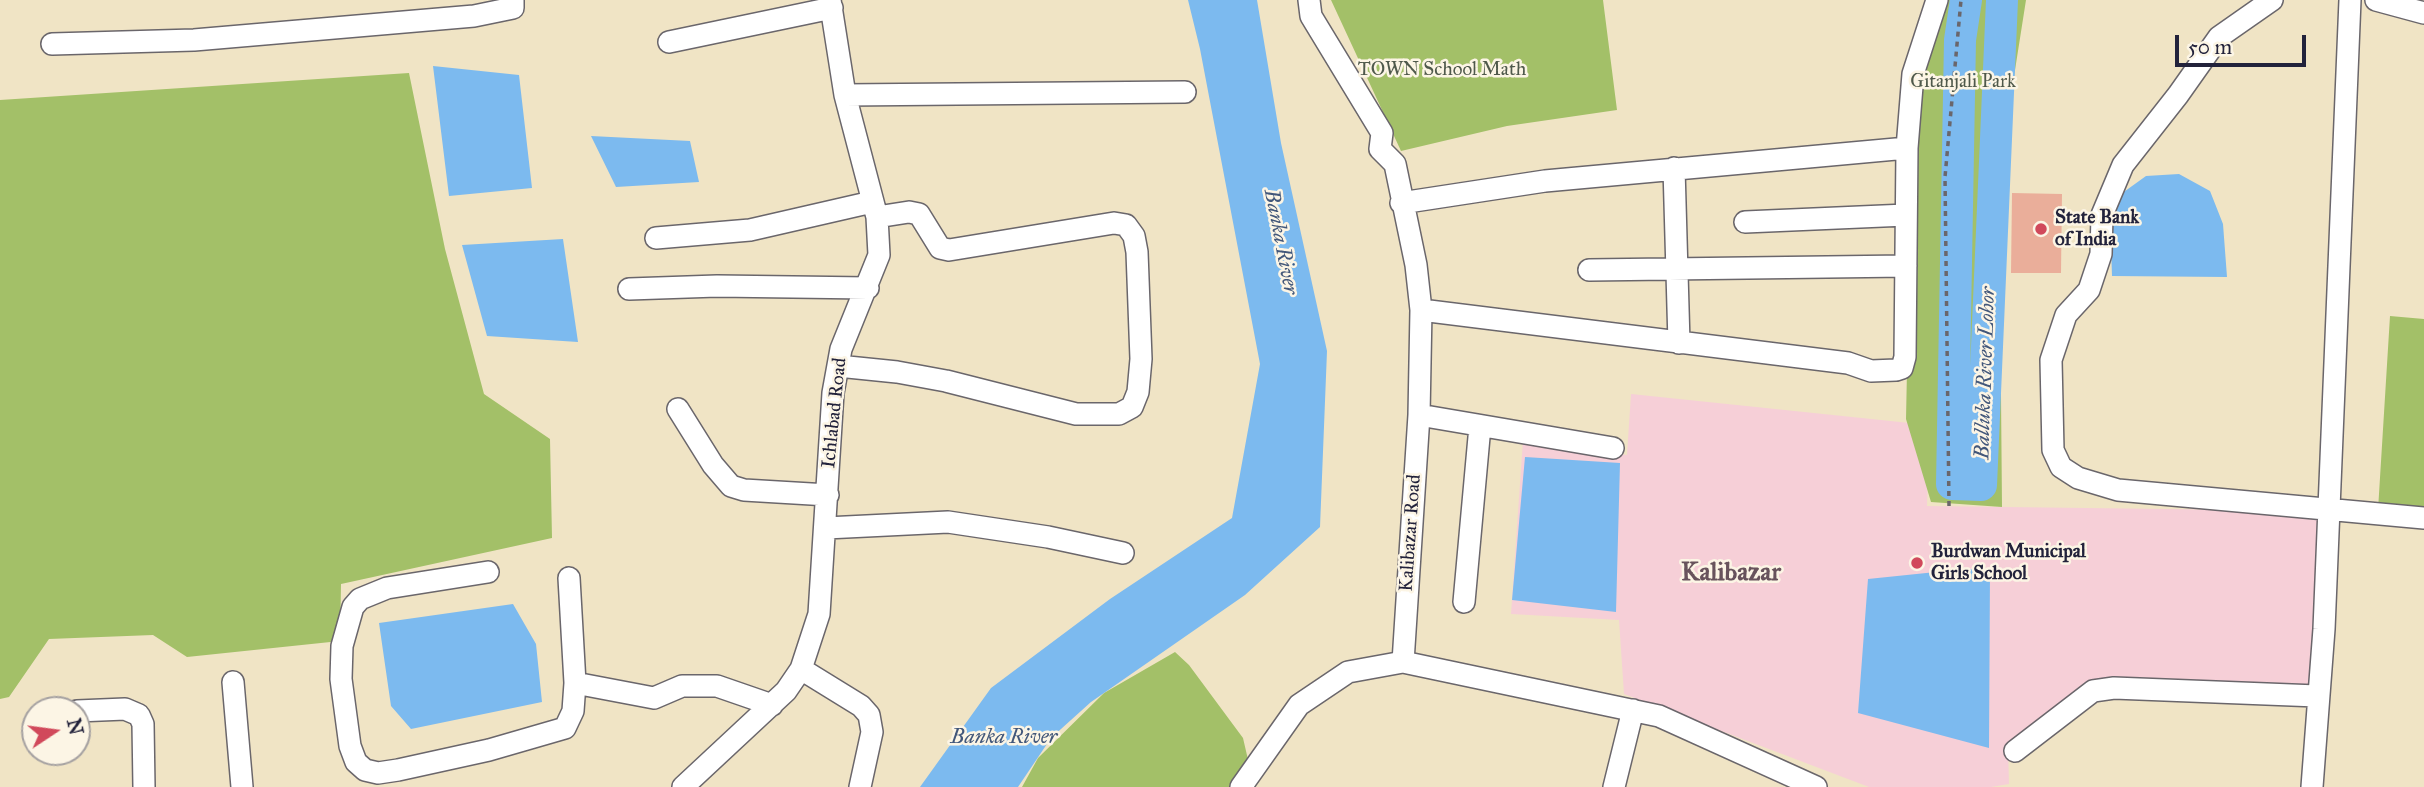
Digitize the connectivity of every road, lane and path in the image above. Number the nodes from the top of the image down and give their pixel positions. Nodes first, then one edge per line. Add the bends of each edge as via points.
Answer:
1 (1309, 0) edge
2 (1937, 0) edge
3 (1961, 0) edge
4 (2272, 0) edge
5 (2350, 0) edge
6 (2376, 0) edge
7 (520, 3) edge
8 (831, 4) edge
9 (409, 10) edge
10 (2424, 13) edge
11 (669, 42) dead end
12 (52, 44) dead end
13 (1185, 92) dead end
14 (845, 95) junction
15 (1907, 148) junction
16 (1674, 168) junction
17 (1401, 202) junction
18 (874, 209) junction
19 (1906, 215) junction
20 (1745, 222) dead end
21 (656, 238) dead end
22 (1906, 266) junction
23 (1589, 270) dead end
24 (1677, 271) junction
25 (868, 288) junction
26 (629, 289) dead end
27 (1421, 310) junction
28 (1679, 343) junction
29 (838, 366) junction
30 (678, 409) dead end
31 (1419, 415) junction
32 (1480, 426) junction
33 (1613, 448) dead end
34 (828, 495) junction
35 (1949, 506) dead end
36 (2329, 508) junction
37 (2424, 517) edge
38 (826, 528) junction
39 (1123, 554) dead end
40 (488, 572) dead end
41 (569, 578) dead end
42 (1464, 602) dead end
43 (1403, 662) junction
44 (801, 669) junction
45 (233, 682) dead end
46 (575, 683) junction
47 (2317, 696) junction
48 (772, 705) junction
49 (91, 710) edge
50 (1633, 710) junction
51 (2015, 751) dead end
52 (363, 779) edge
53 (144, 787) edge
54 (242, 787) edge
55 (683, 787) edge
56 (860, 787) edge
57 (1241, 787) edge
58 (1614, 787) edge
59 (1816, 787) edge
60 (2312, 787) edge

1 - 17 street, Kalibazar Road via 1311,16 1382,133 1380,149 1395,164
2 - 15 street via 1913,74
3 - 35 path via 1945,177
4 - 36 street via 2219,37 2123,165 2102,215 2101,254 2089,290 2066,315 2051,360 2053,450 2061,467 2078,478 2118,490
5 - 36 street
6 - 10 street
7 - 9 street via 474,16
8 - 11 street
8 - 14 street, Ichlabad Road
9 - 12 street via 194,40
13 - 14 street
14 - 18 street, Ichlabad Road
15 - 16 street
15 - 19 street
16 - 17 street
16 - 24 street
17 - 27 street, Kalibazar Road
18 - 21 street via 750,230
18 - 25 street, Ichlabad Road via 879,255
18 - 29 street via 919,214 940,248 949,250 1114,223 1126,225 1137,252 1138,392 1132,407 1119,414 1076,414 934,379
19 - 20 street
19 - 22 street
22 - 24 street
22 - 28 street via 1902,368 1865,370 1848,363
23 - 24 street
24 - 28 street
25 - 26 street
25 - 29 street, Ichlabad Road
27 - 28 street
27 - 31 street, Kalibazar Road
29 - 34 street, Ichlabad Road
30 - 34 street via 731,486
31 - 32 street
31 - 43 street, Kalibazar Road
32 - 33 street
32 - 42 street
34 - 38 street, Ichlabad Road
36 - 37 street
36 - 47 street
38 - 39 street via 948,522
38 - 44 street, Ichlabad Road via 819,614
40 - 52 street via 387,588 360,599 353,607 342,646 341,679 350,746
41 - 46 street
43 - 50 street
43 - 57 street via 1348,672 1299,705
44 - 48 street, Ichlabad Road
44 - 56 street via 869,715 870,745
45 - 54 street
46 - 48 street via 654,698 682,686 717,686
46 - 52 street via 570,723 556,732
47 - 51 street via 2104,690 2078,700
47 - 60 street
48 - 55 street, Ichlabad Road
49 - 53 street via 125,709 139,715
50 - 58 street
50 - 59 street via 1658,716

